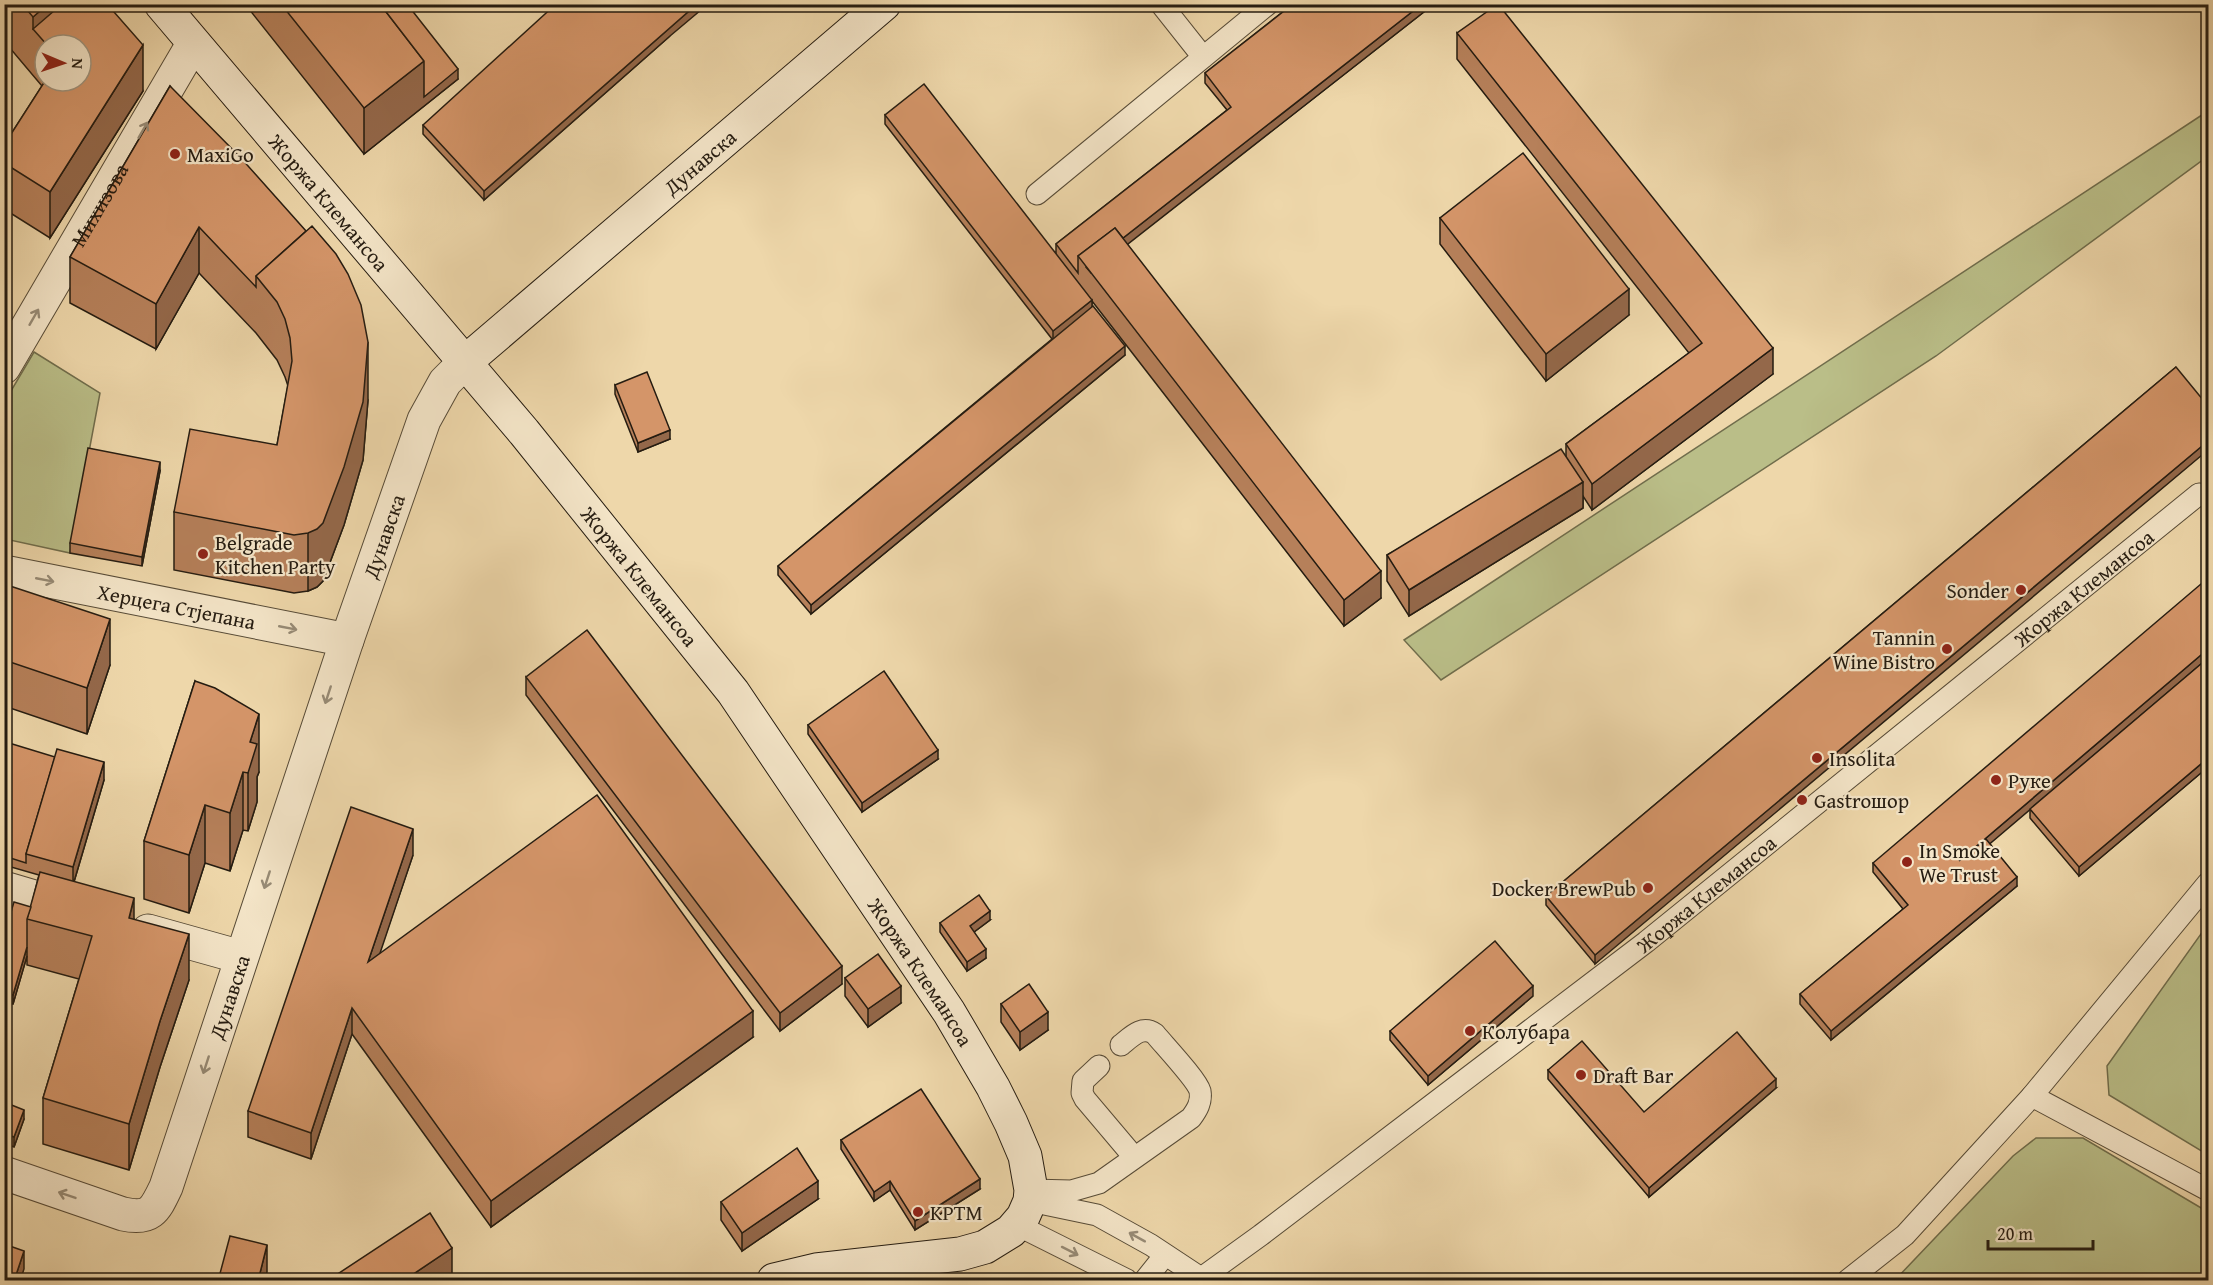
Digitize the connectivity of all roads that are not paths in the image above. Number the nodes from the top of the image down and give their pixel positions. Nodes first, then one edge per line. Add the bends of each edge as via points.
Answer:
1 (161, 4) edge
2 (884, 4) edge
3 (1161, 4) edge
4 (1268, 4) edge
5 (193, 44) junction
6 (1203, 57) junction
7 (1036, 194) dead end
8 (464, 363) junction
9 (4, 367) edge
10 (2199, 494) dead end
11 (4, 572) edge
12 (347, 640) junction
13 (2208, 883) edge
14 (4, 888) edge
15 (241, 957) junction
16 (1122, 1045) dead end
17 (1099, 1066) dead end
18 (2032, 1096) junction
19 (1134, 1157) junction
20 (4, 1173) edge
21 (2208, 1190) edge
22 (1026, 1205) junction
23 (1165, 1255) junction
24 (1202, 1280) edge
25 (774, 1281) edge
26 (1127, 1281) edge
27 (1145, 1281) edge
28 (1848, 1281) edge

1 - 5 main road, Жоржа Клемансоа
2 - 8 main road, Дунавска
3 - 6 lane
4 - 6 lane
5 - 8 main road, Жоржа Клемансоа
9 -> 5 main road, Михизова
6 - 7 lane
8 - 12 main road, Дунавска via 446,382 424,420
8 - 22 main road, Жоржа Клемансоа via 733,692 949,1012 1011,1123 1024,1156
10 - 24 lane, Жоржа Клемансоа via 1627,956
11 -> 12 main road, Херцега Стјепана
12 -> 15 main road, Дунавска
13 - 18 lane
14 - 15 main road
15 -> 20 main road, Дунавска via 156,1208 141,1216 123,1214
16 - 19 lane via 1140,1031 1155,1034 1200,1090 1191,1118
17 - 19 lane via 1083,1082 1084,1099
18 - 21 lane
18 - 28 lane via 1905,1235
19 - 22 lane via 1099,1183
23 -> 22 lane, Жоржа Клемансоа via 1097,1215
22 - 25 main road via 1011,1231 985,1247 960,1254 825,1269
22 -> 26 lane
23 - 24 lane, Жоржа Клемансоа
23 - 27 lane

